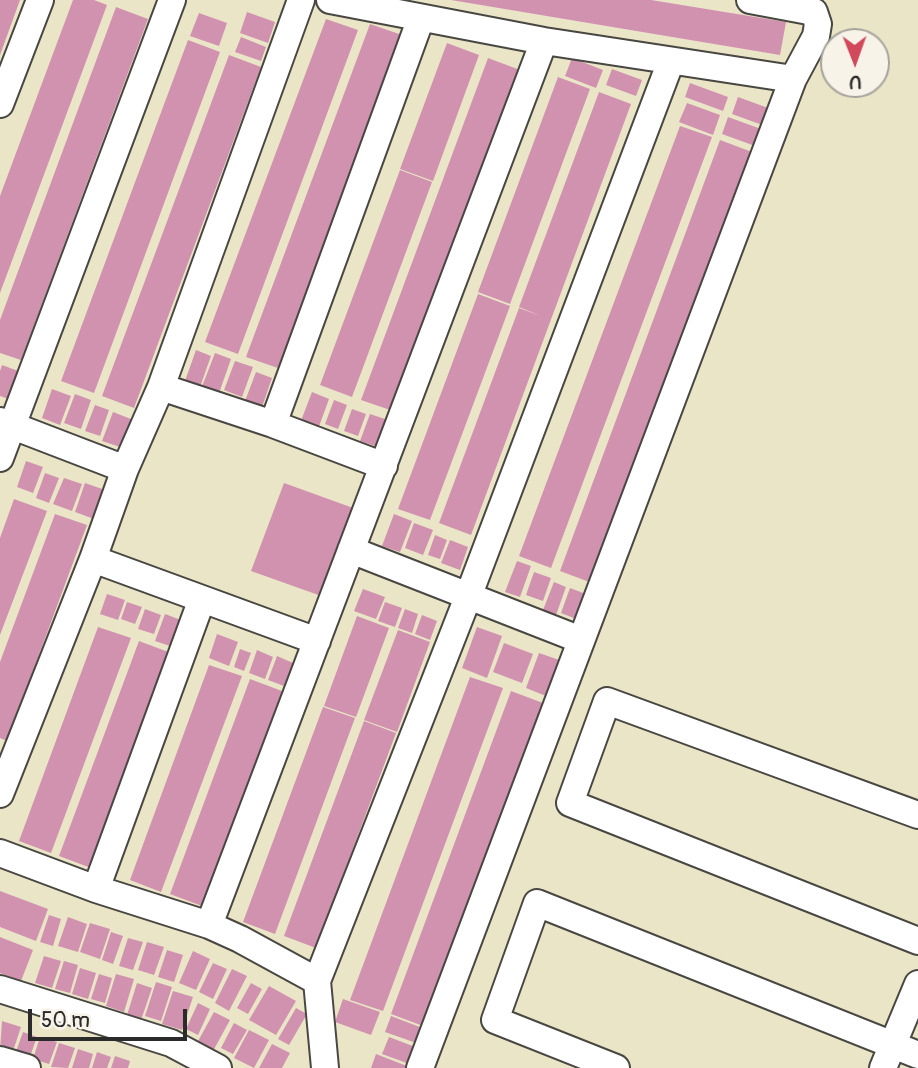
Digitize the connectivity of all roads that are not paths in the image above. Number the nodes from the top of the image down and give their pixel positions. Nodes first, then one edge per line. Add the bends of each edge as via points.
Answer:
1 (40, 0) edge
2 (172, 0) edge
3 (301, 0) edge
4 (330, 0) edge
5 (750, 0) edge
6 (421, 18) junction
7 (544, 41) junction
8 (671, 61) junction
9 (793, 79) junction
10 (0, 104) edge
11 (161, 387) junction
12 (6, 423) edge
13 (273, 424) junction
14 (0, 458) edge
15 (384, 466) junction
16 (125, 469) junction
17 (351, 550) junction
18 (93, 559) junction
19 (468, 597) junction
20 (202, 599) junction
21 (582, 640) junction
22 (317, 641) junction
23 (0, 794) edge
24 (918, 815) edge
25 (0, 853) edge
26 (96, 889) junction
27 (209, 925) junction
28 (918, 942) edge
29 (317, 981) junction
30 (918, 984) edge
31 (0, 989) edge
32 (918, 1055) edge
33 (888, 1056) edge
34 (0, 1060) edge
35 (27, 1068) edge
36 (218, 1068) edge
37 (325, 1068) edge
38 (420, 1068) edge
39 (617, 1068) edge

1 - 10 street
2 - 12 street
3 - 11 street
4 - 6 street
5 - 9 street via 817,15 816,36
6 - 7 street
6 - 13 street
7 - 8 street
7 - 15 street
8 - 9 street
8 - 19 street
9 - 21 street
11 - 13 street
11 - 16 street
12 - 14 street
12 - 16 street
13 - 15 street
15 - 17 street
16 - 18 street
17 - 19 street
17 - 22 street
18 - 20 street
18 - 23 street
19 - 21 street
19 - 29 street
20 - 22 street
20 - 26 street
21 - 38 street
22 - 27 street
24 - 28 street via 607,701 570,803
25 - 26 street
26 - 27 street
27 - 29 street
29 - 37 street
30 - 33 street
31 - 36 street via 171,1043
32 - 33 street
33 - 39 street via 537,903 495,1020
34 - 35 street

